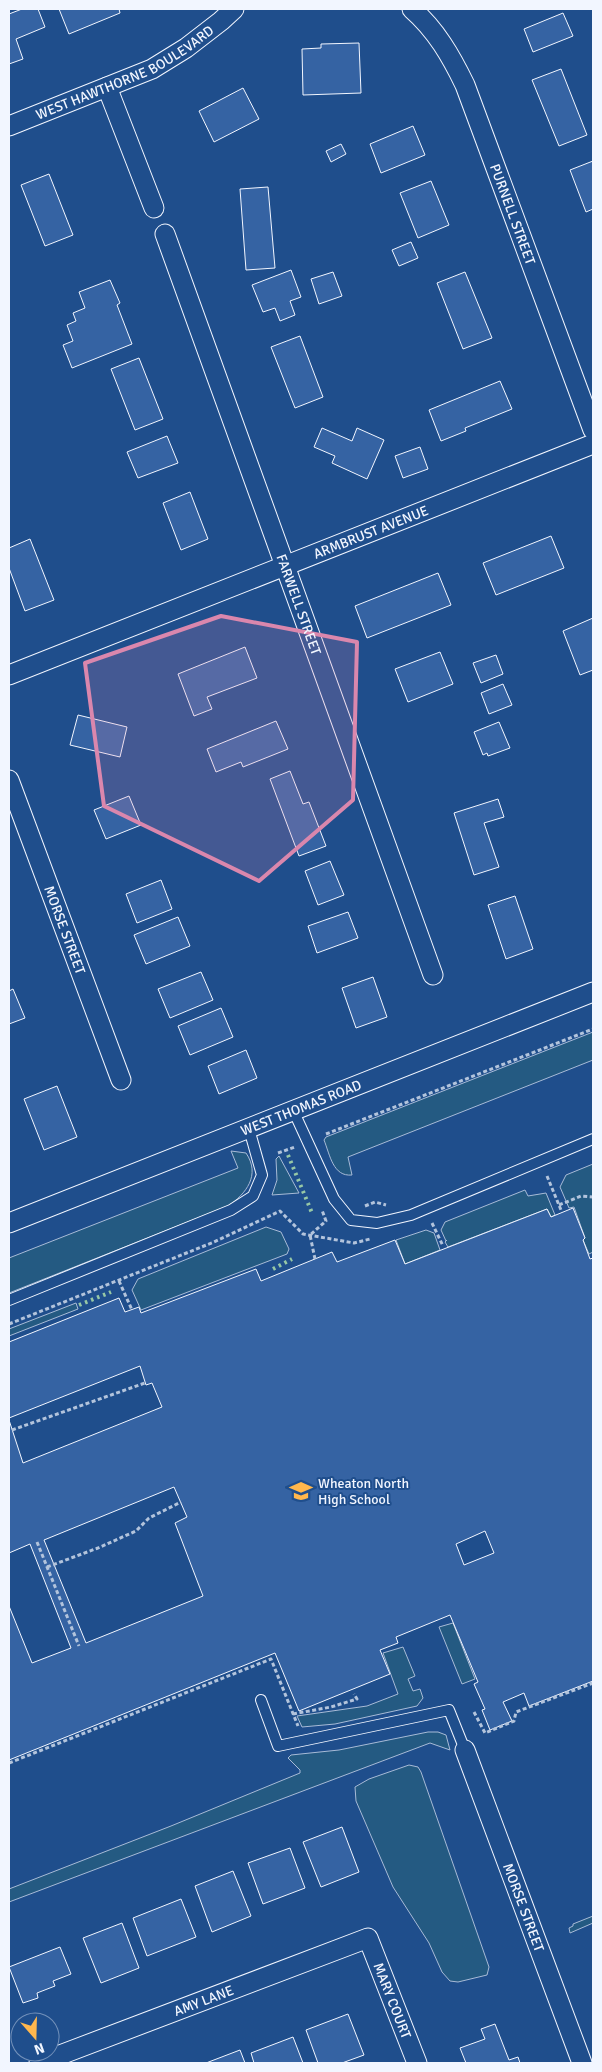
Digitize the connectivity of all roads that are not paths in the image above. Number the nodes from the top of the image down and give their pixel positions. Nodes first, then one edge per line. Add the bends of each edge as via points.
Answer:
1 (234, 9) edge
2 (412, 9) edge
3 (107, 87) junction
4 (9, 126) edge
5 (154, 208) dead end
6 (165, 234) dead end
7 (593, 430) edge
8 (593, 444) edge
9 (286, 565) junction
10 (9, 675) edge
11 (9, 780) edge
12 (433, 975) dead end
13 (593, 992) edge
14 (121, 1080) dead end
15 (293, 1110) junction
16 (249, 1129) junction
17 (593, 1139) edge
18 (9, 1223) edge
19 (9, 1300) edge
20 (262, 1700) dead end
21 (465, 1750) joint
22 (368, 1938) joint
23 (39, 2063) edge
24 (417, 2063) edge
25 (582, 2063) edge

1 - 3 street, WEST HAWTHORNE BOULEVARD via 186,48 152,70
2 - 7 street, PURNELL STREET via 439,38 455,62
3 - 4 street, WEST HAWTHORNE BOULEVARD
3 - 5 street
6 - 9 street, FARWELL STREET
8 - 9 street, ARMBRUST AVENUE
9 - 10 street, ARMBRUST AVENUE
9 - 12 street, FARWELL STREET
11 - 14 street, MORSE STREET
13 - 15 street, WEST THOMAS ROAD
15 - 16 street, WEST THOMAS ROAD
15 - 17 lane via 334,1199 351,1220 377,1222 411,1214
16 - 18 street, WEST THOMAS ROAD
16 - 19 lane via 262,1175 253,1196 231,1210
20 - 21 lane via 278,1746 450,1710
21 - 25 street, MORSE STREET
22 - 23 street, AMY LANE
22 - 24 street, MARY COURT

